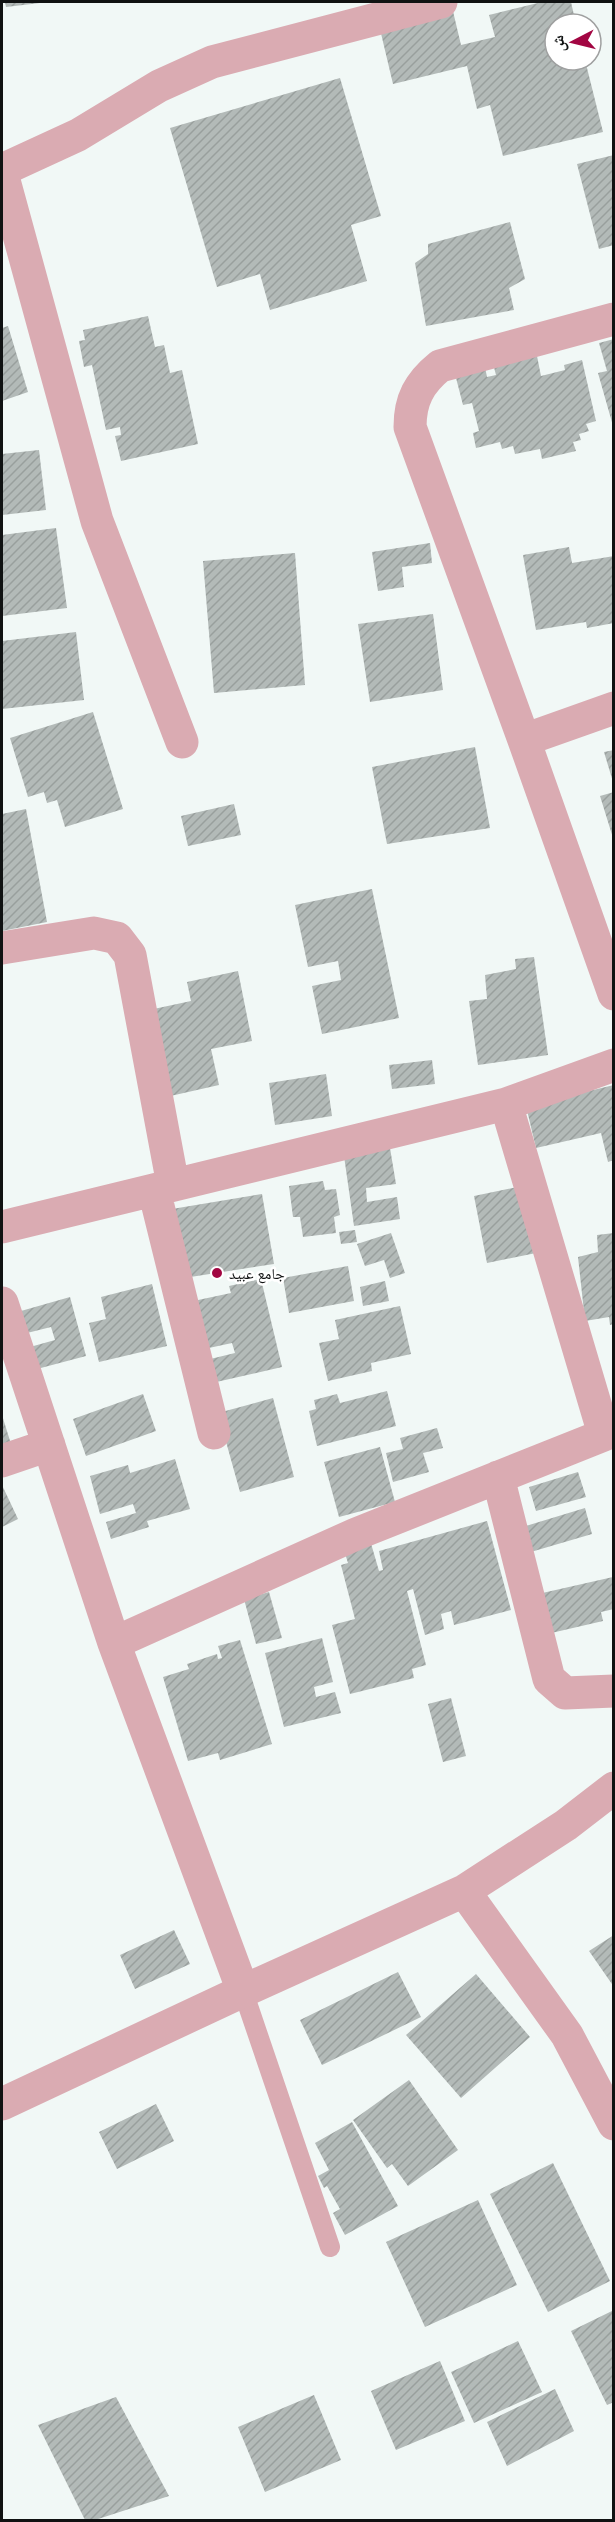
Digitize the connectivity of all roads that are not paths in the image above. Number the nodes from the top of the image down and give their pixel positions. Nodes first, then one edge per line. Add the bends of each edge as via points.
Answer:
1 (441, 2) edge
2 (2, 171) edge
3 (614, 319) edge
4 (614, 708) edge
5 (524, 740) junction
6 (182, 742) dead end
7 (2, 948) edge
8 (614, 994) edge
9 (614, 1065) edge
10 (506, 1104) junction
11 (163, 1187) junction
12 (2, 1227) edge
13 (2, 1303) edge
14 (214, 1433) dead end
15 (609, 1433) edge
16 (49, 1445) junction
17 (2, 1461) edge
18 (498, 1477) junction
19 (114, 1643) junction
20 (614, 1691) edge
21 (614, 1788) edge
22 (464, 1891) junction
23 (243, 1991) junction
24 (2, 2104) edge
25 (614, 2124) edge
26 (330, 2247) dead end

1 - 2 street via 212,62 159,86 78,135
2 - 6 street via 97,521
3 - 5 street via 440,366 421,384 410,409 410,427
4 - 5 street
5 - 8 street
7 - 11 street via 94,933 117,938 130,955
9 - 10 street
10 - 11 street
10 - 15 street
11 - 12 street
11 - 14 street
13 - 16 street
15 - 18 street
16 - 17 street
16 - 19 street
18 - 19 street via 356,1534
18 - 20 street via 549,1679 565,1693
19 - 23 street
21 - 22 street via 566,1825
22 - 23 street
22 - 25 street via 567,2035
23 - 24 street
23 - 26 lane

